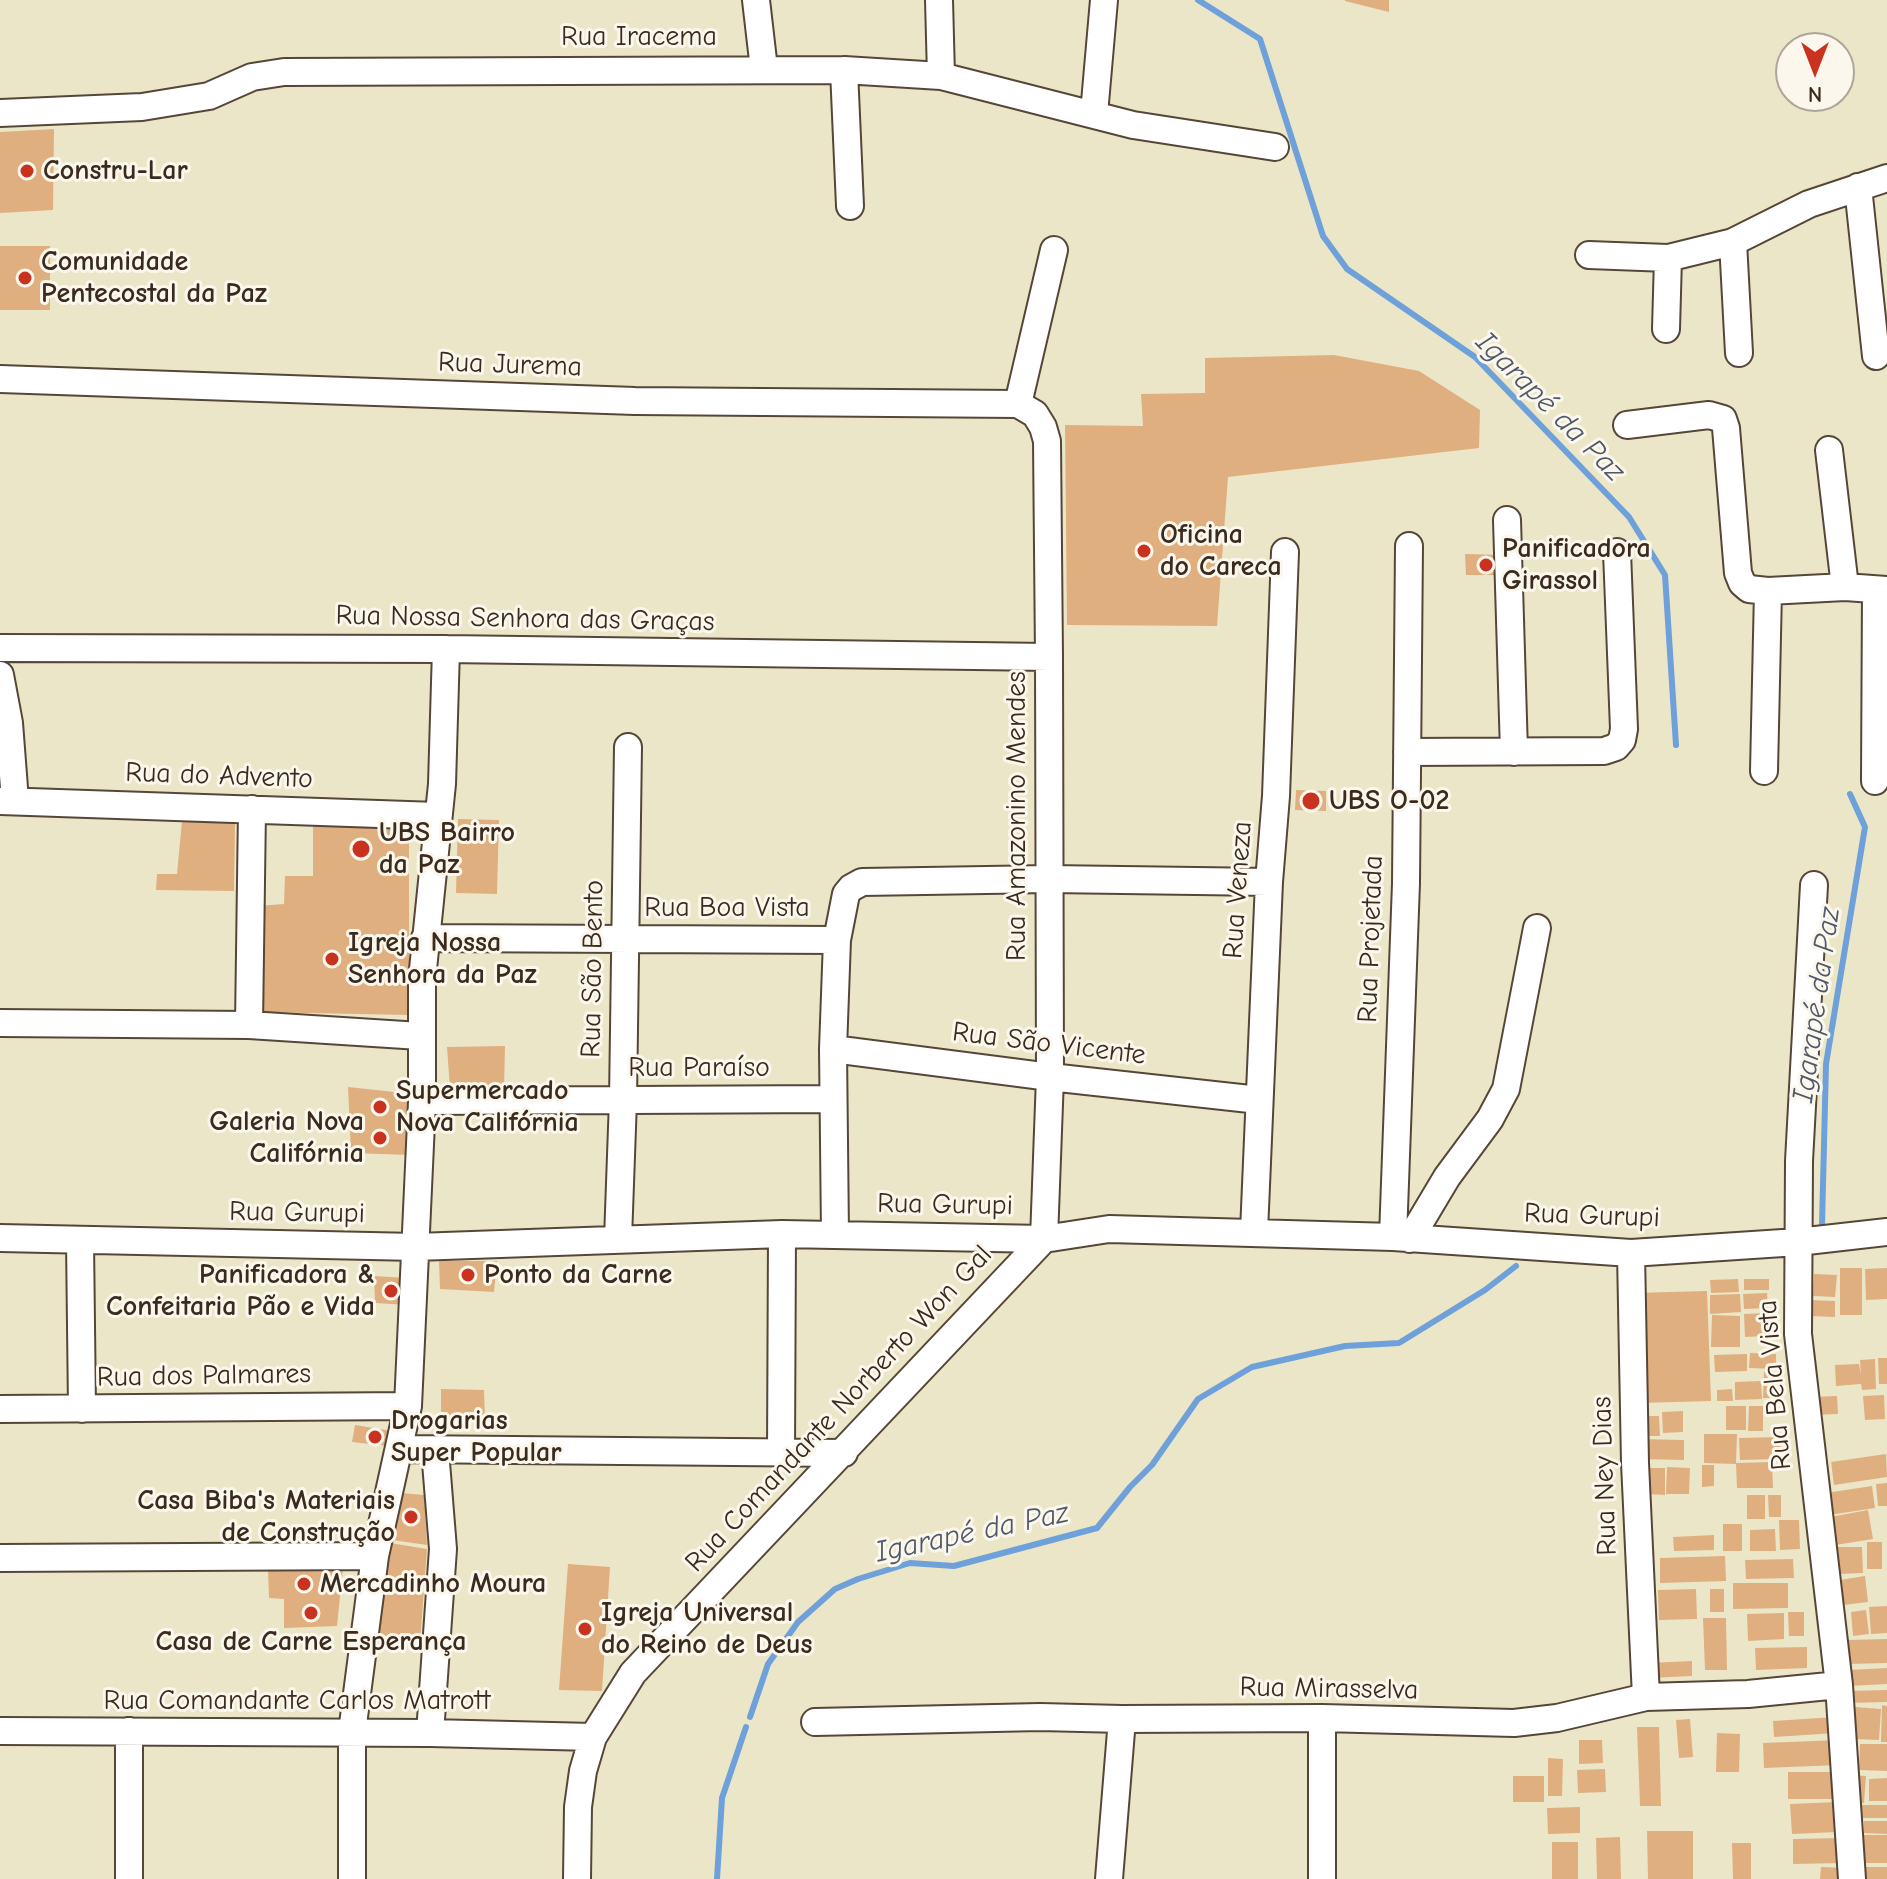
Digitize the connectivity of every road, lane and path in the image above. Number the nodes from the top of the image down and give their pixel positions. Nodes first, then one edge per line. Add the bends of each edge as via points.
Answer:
1 (756, 0) edge
2 (939, 0) edge
3 (1104, 0) edge
4 (764, 69) junction
5 (844, 70) junction
6 (941, 76) junction
7 (0, 113) edge
8 (1094, 114) junction
9 (1275, 147) dead end
10 (1887, 178) edge
11 (1858, 187) junction
12 (850, 206) dead end
13 (1733, 242) junction
14 (1054, 250) dead end
15 (1589, 255) dead end
16 (1668, 258) junction
17 (1666, 329) dead end
18 (1739, 353) dead end
19 (1876, 356) dead end
20 (0, 379) edge
21 (1021, 393) junction
22 (1627, 425) dead end
23 (1829, 450) dead end
24 (1507, 520) dead end
25 (1409, 546) dead end
26 (1285, 552) dead end
27 (1617, 552) dead end
28 (1845, 587) junction
29 (1882, 590) edge
30 (1768, 591) junction
31 (0, 648) edge
32 (446, 649) junction
33 (1049, 657) junction
34 (0, 675) edge
35 (628, 747) dead end
36 (1407, 752) junction
37 (1514, 752) junction
38 (1764, 771) dead end
39 (1875, 781) dead end
40 (7, 801) edge
41 (252, 809) junction
42 (437, 816) junction
43 (1049, 879) junction
44 (1269, 882) junction
45 (1814, 885) dead end
46 (1537, 928) dead end
47 (425, 938) junction
48 (626, 940) junction
49 (837, 940) junction
50 (0, 1023) edge
51 (249, 1025) junction
52 (420, 1036) junction
53 (833, 1049) junction
54 (1050, 1077) junction
55 (833, 1099) junction
56 (623, 1100) junction
57 (1259, 1100) junction
58 (422, 1101) junction
59 (1254, 1232) junction
60 (1887, 1232) edge
61 (782, 1234) junction
62 (835, 1235) junction
63 (0, 1238) edge
64 (1402, 1238) junction
65 (618, 1239) junction
66 (1044, 1239) junction
67 (80, 1241) junction
68 (1798, 1242) junction
69 (416, 1247) junction
70 (1631, 1253) junction
71 (408, 1406) junction
72 (0, 1409) edge
73 (82, 1409) junction
74 (401, 1449) junction
75 (435, 1450) junction
76 (844, 1453) junction
77 (781, 1454) junction
78 (375, 1556) junction
79 (0, 1558) edge
80 (1839, 1685) junction
81 (1646, 1697) junction
82 (1322, 1718) junction
83 (1122, 1719) junction
84 (815, 1722) dead end
85 (0, 1731) edge
86 (129, 1731) junction
87 (352, 1732) junction
88 (430, 1733) junction
89 (593, 1737) junction
90 (129, 1879) edge
91 (352, 1879) edge
92 (577, 1879) edge
93 (1109, 1879) edge
94 (1322, 1879) edge
95 (1852, 1879) edge

1 - 4 street
2 - 6 street
3 - 8 street
4 - 5 street, Rua Iracema
4 - 7 street, Rua Iracema via 284,72 252,77 209,96 142,107
5 - 6 street, Rua Iracema
5 - 12 street
6 - 8 street, Rua Iracema
8 - 9 street, Rua Iracema
10 - 11 street
11 - 13 street via 1809,204
11 - 19 street
13 - 16 street
13 - 18 street
14 - 21 street
15 - 16 street
16 - 17 street
20 - 21 street, Rua Jurema via 635,401
21 - 33 street, Rua Amazonino Mendes via 1047,441
22 - 30 street via 1709,415 1723,419 1738,573 1749,589
23 - 28 street
24 - 37 street
25 - 36 street, Rua Projetada
26 - 44 street, Rua Veneza
27 - 37 street via 1622,740 1604,751
28 - 29 street
28 - 30 street
29 - 39 street
30 - 38 street
31 - 32 street, Rua Nossa Senhora das Graças
32 - 33 street, Rua Nossa Senhora das Graças
32 - 42 street
33 - 43 street, Rua Amazonino Mendes
34 - 40 street via 9,723
35 - 48 street, Rua São Bento
36 - 37 street
36 - 64 street, Rua Projetada
40 - 41 street, Rua do Advento
41 - 42 street, Rua do Advento
41 - 51 street
42 - 47 street
43 - 44 street
43 - 49 street via 862,882 846,894
43 - 54 street, Rua Amazonino Mendes
44 - 57 street, Rua Veneza
45 - 68 street, Rua Bela Vista
46 - 64 street via 1506,1089 1490,1119
47 - 48 street, Rua Boa Vista
47 - 52 street
48 - 49 street, Rua Boa Vista
48 - 56 street, Rua São Bento
49 - 53 street
50 - 51 street
51 - 52 street
52 - 58 street
53 - 54 street, Rua São Vicente
53 - 55 street
54 - 57 street, Rua São Vicente
54 - 66 street, Rua Amazonino Mendes
55 - 56 street, Rua Paraíso
55 - 62 street
56 - 58 street, Rua Paraíso
56 - 65 street, Rua São Bento
57 - 59 street, Rua Veneza
58 - 69 street
59 - 64 street, Rua Gurupi
59 - 66 street, Rua Gurupi via 1109,1229
60 - 68 street, Rua Gurupi
61 - 62 street, Rua Gurupi
61 - 65 street, Rua Gurupi
61 - 77 street
62 - 66 street, Rua Gurupi
63 - 67 street, Rua Gurupi
64 - 70 street, Rua Gurupi
65 - 69 street, Rua Gurupi
66 - 76 street, Rua Comandante Norberto Won Gal
67 - 69 street, Rua Gurupi
67 - 73 street
68 - 70 street, Rua Gurupi
68 - 80 street, Rua Bela Vista via 1798,1334
69 - 71 street
70 - 81 street, Rua Ney Dias
71 - 73 street, Rua dos Palmares
71 - 74 street
72 - 73 street, Rua dos Palmares
74 - 75 street
74 - 78 street
75 - 77 street
75 - 88 street via 443,1549
76 - 77 street
76 - 89 street, Rua Comandante Norberto Won Gal via 633,1673
78 - 79 street
78 - 87 street
80 - 81 street, Rua Mirasselva
80 - 95 street, Rua Bela Vista
81 - 82 street, Rua Mirasselva via 1514,1723
82 - 83 street, Rua Mirasselva
82 - 94 street
83 - 84 street, Rua Mirasselva
83 - 93 street
85 - 86 street, Rua Comandante Carlos Matrott
86 - 87 street, Rua Comandante Carlos Matrott
86 - 90 street
87 - 88 street, Rua Comandante Carlos Matrott
87 - 91 street
88 - 89 street, Rua Comandante Carlos Matrott
89 - 92 street, Rua Comandante Norberto Won Gal via 578,1807

